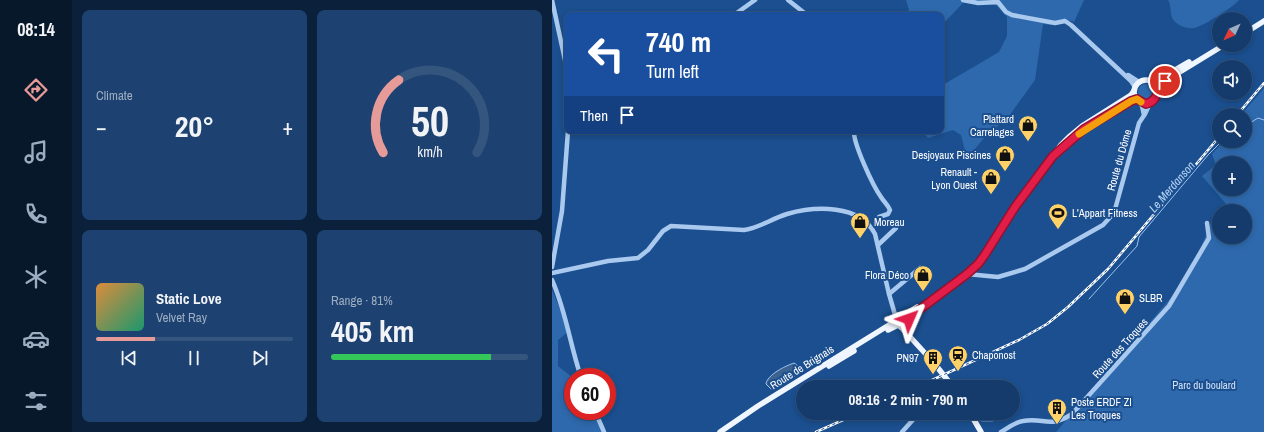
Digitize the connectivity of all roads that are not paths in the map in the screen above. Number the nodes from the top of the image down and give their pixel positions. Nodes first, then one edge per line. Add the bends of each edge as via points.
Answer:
1 (552, 0) edge
2 (755, 0) edge
3 (788, 0) edge
4 (963, 0) edge
5 (738, 12) edge
6 (803, 12) edge
7 (1264, 17) edge
8 (1264, 20) edge
9 (1252, 25) edge
10 (1252, 28) edge
11 (1212, 48) edge
12 (1212, 52) edge
13 (564, 55) edge
14 (1119, 70) junction
15 (1151, 81) junction
16 (1139, 82) junction
17 (1134, 89) junction
18 (1158, 90) junction
19 (1138, 100) junction
20 (1150, 103) junction
21 (1143, 117) junction
22 (568, 134) edge
23 (854, 134) edge
24 (1053, 156) junction
25 (1208, 223) dead end
26 (878, 245) junction
27 (552, 267) edge
28 (920, 268) dead end
29 (974, 268) junction
30 (552, 273) edge
31 (967, 274) junction
32 (981, 275) junction
33 (552, 280) edge
34 (889, 294) junction
35 (935, 297) junction
36 (893, 308) junction
37 (903, 313) junction
38 (896, 318) junction
39 (908, 322) junction
40 (899, 326) junction
41 (909, 335) junction
42 (934, 363) junction
43 (578, 368) edge
44 (947, 380) edge
45 (951, 380) edge
46 (599, 420) edge
47 (913, 420) edge
48 (974, 420) edge
49 (604, 432) edge
50 (720, 432) edge
51 (725, 432) edge
52 (902, 432) edge
53 (981, 432) edge
54 (1001, 432) edge

1 - 13 street
2 - 5 street
3 - 6 street
4 - 14 street via 998,2 1012,15 1055,23 1065,21
7 - 9 main road
8 - 10 main road
11 - 15 main road via 1158,80
12 - 18 main road via 1168,79
14 - 16 street
14 - 17 street
15 - 16 main road via 1146,79
15 - 18 main road
16 - 17 main road
17 - 19 main road
17 - 24 main road via 1131,95 1082,126
18 - 20 main road via 1156,98
19 - 20 main road
19 - 21 street via 1144,110
19 - 24 main road via 1084,129
20 - 21 street, Route du Dôme
21 - 32 street, Route du Dôme via 1114,213 1103,225 1025,269 998,277
22 - 27 street via 562,211
23 - 26 street via 854,140 871,179 890,210 888,214 879,217 880,221 896,225 896,228
24 - 29 main road
25 - 54 street, Route des Troques via 1209,238 1169,306 1072,414 1054,422 1025,420
26 - 30 street via 869,223 860,216 837,210 807,211 787,214 744,230 671,226 638,258 608,261
26 - 34 street
28 - 34 street
29 - 31 main road
29 - 32 street via 977,274
31 - 32 street, Route du Dôme
31 - 35 main road
33 - 43 street
34 - 36 street
35 - 37 main road
35 - 39 main road
36 - 37 street
36 - 38 street
37 - 38 main road, Route de Brignais
37 - 39 main road
38 - 40 main road
38 - 50 main road, Route de Brignais via 890,325
39 - 40 main road, Route de Brignais
39 - 41 main road
40 - 41 main road
40 - 51 main road, Route de Brignais via 805,380
41 - 42 main road
42 - 44 main road
42 - 45 main road
46 - 49 street
47 - 52 street
48 - 53 main road

